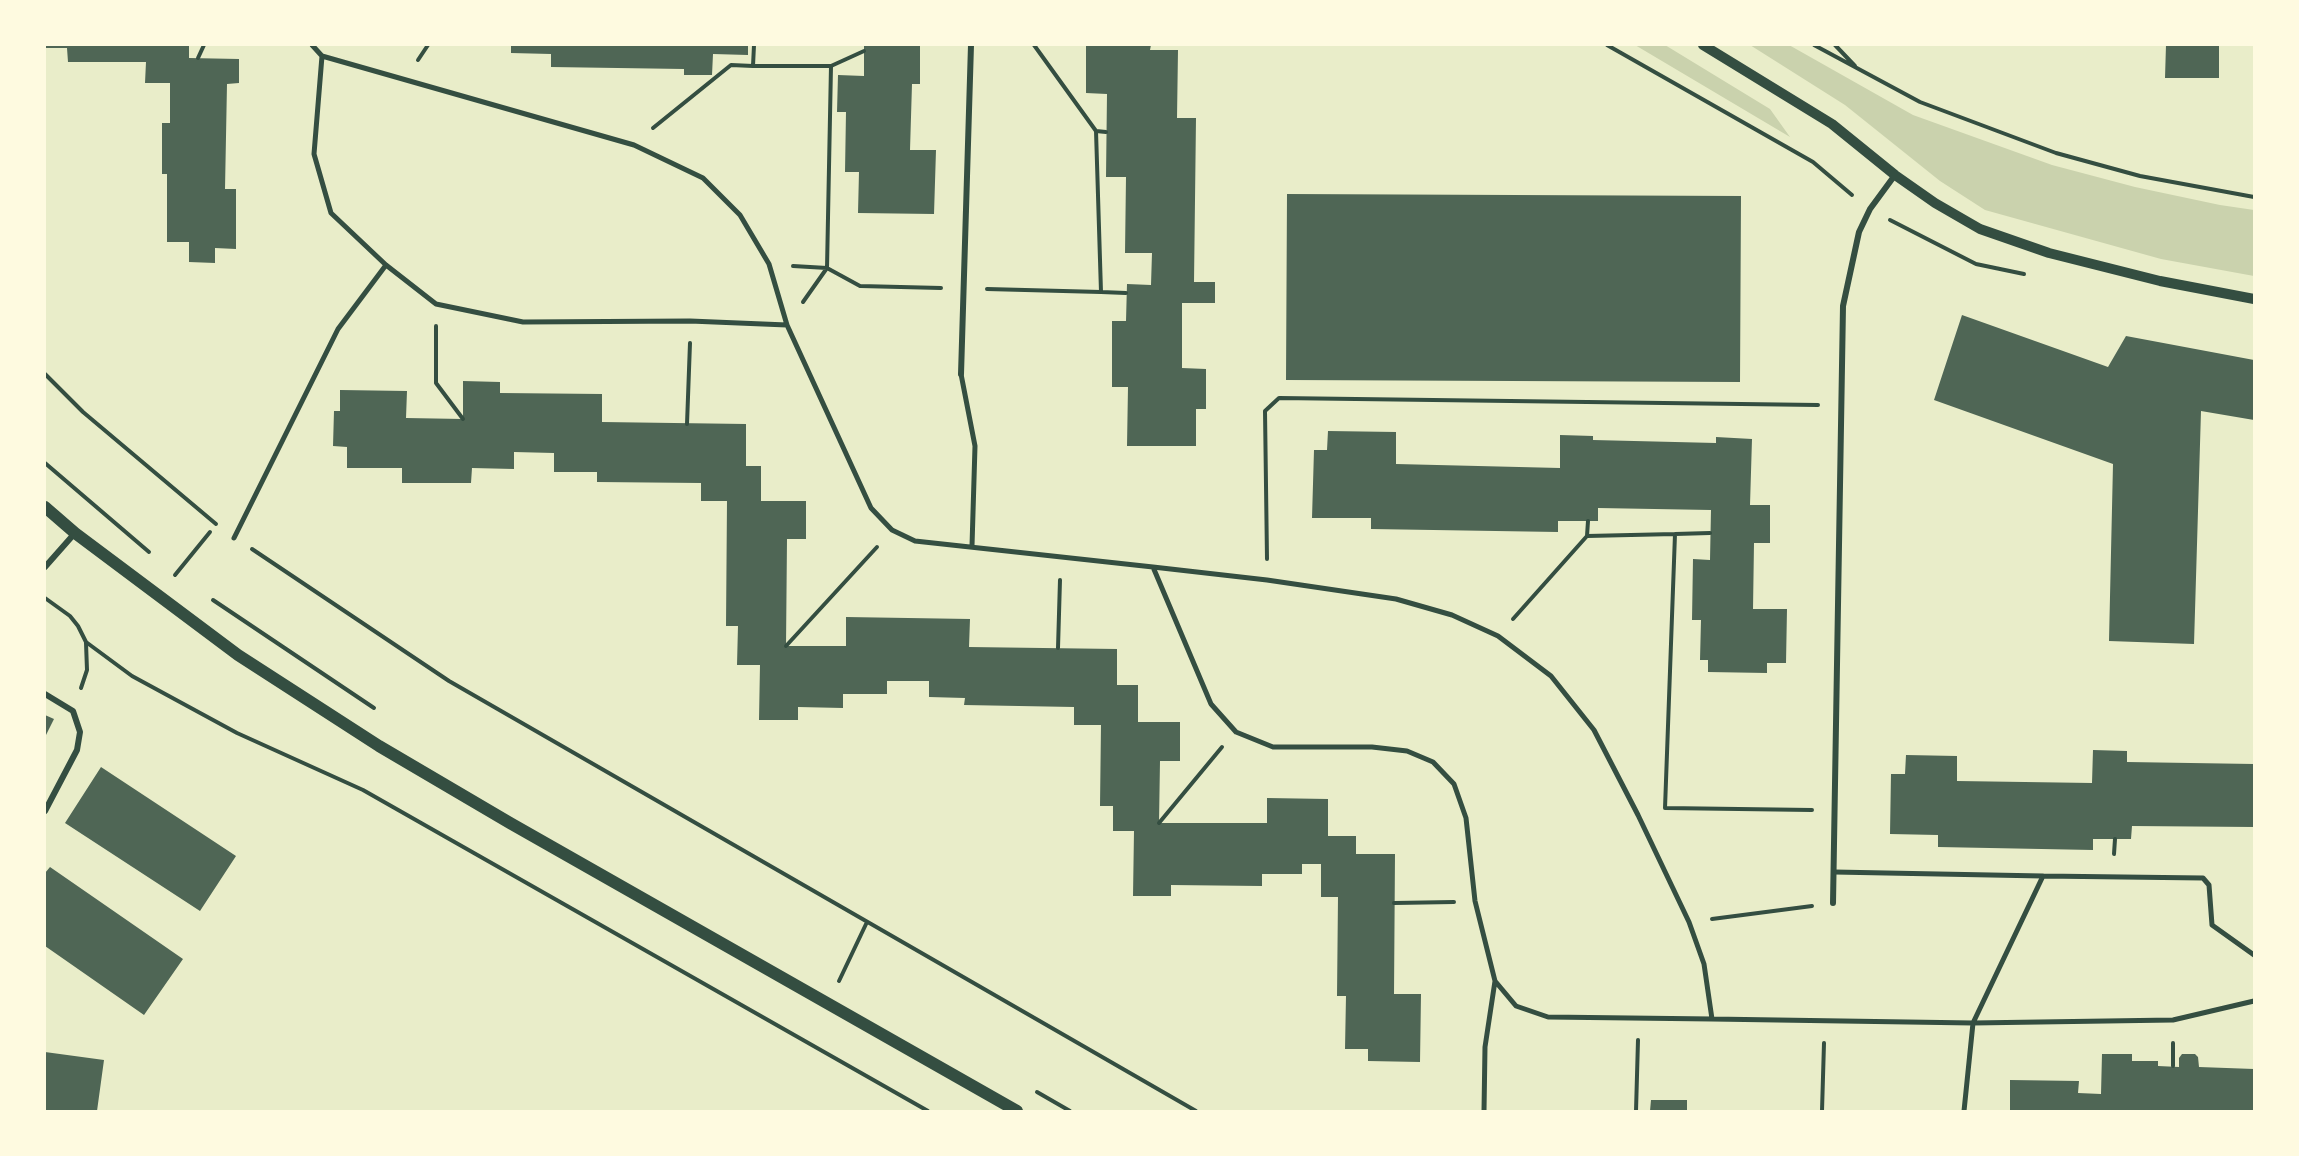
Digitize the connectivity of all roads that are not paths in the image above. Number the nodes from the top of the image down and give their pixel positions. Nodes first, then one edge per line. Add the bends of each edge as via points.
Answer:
1 (312, 45) edge
2 (971, 45) edge
3 (1703, 45) edge
4 (322, 56) junction
5 (1894, 175) junction
6 (386, 265) junction
7 (2254, 299) edge
8 (787, 325) junction
9 (961, 374) joint
10 (45, 507) edge
11 (75, 533) junction
12 (234, 538) road end
13 (972, 546) junction
14 (45, 567) edge
15 (1153, 567) junction
16 (45, 694) edge
17 (45, 811) edge
18 (1833, 872) junction
19 (2043, 876) junction
20 (1833, 903) road end
21 (2254, 955) edge
22 (1495, 981) junction
23 (2254, 1000) edge
24 (1712, 1019) junction
25 (1973, 1023) junction
26 (1017, 1111) edge
27 (1485, 1111) edge
28 (1964, 1111) edge

1 - 4 street
2 - 9 street
3 - 5 street via 1832,124
4 - 6 street via 314,154 332,213
4 - 8 street via 634,144 703,178 740,215 769,264
5 - 7 street via 1980,229 2049,253
5 - 18 street via 1859,232 1843,306
6 - 8 street via 436,304 523,322
6 - 12 street via 338,329
8 - 13 street via 871,508 892,530 915,541
9 - 13 street via 975,446
10 - 11 main road
11 - 14 street
11 - 26 main road via 238,655 379,746
13 - 15 street
15 - 22 street via 1211,704 1236,732 1273,747 1407,751 1432,762 1454,784 1466,818 1474,901
15 - 24 street via 1396,599 1452,615 1498,636 1551,676 1594,730 1689,922 1704,964
16 - 17 street via 73,711 80,732 77,750
18 - 19 street
18 - 20 street
19 - 21 street via 2203,878 2209,885 2212,925
19 - 25 street
22 - 24 street via 1516,1006 1548,1017
22 - 27 street via 1485,1047
23 - 25 street via 2173,1020
24 - 25 street
25 - 28 street

